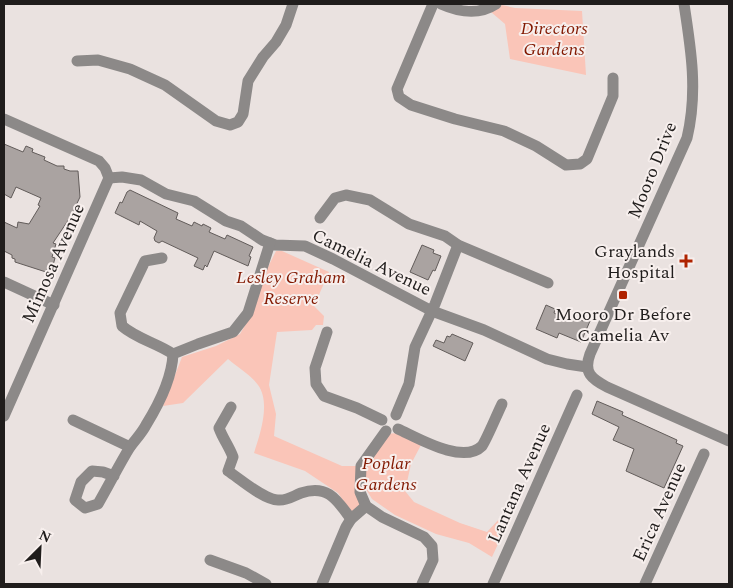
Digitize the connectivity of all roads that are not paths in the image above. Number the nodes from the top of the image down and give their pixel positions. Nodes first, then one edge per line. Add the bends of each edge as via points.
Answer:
1 (293, 4) edge
2 (433, 4) edge
3 (441, 4) edge
4 (496, 4) edge
5 (684, 4) edge
6 (77, 61) dead end
7 (613, 78) dead end
8 (4, 119) edge
9 (109, 178) junction
10 (320, 218) dead end
11 (270, 243) junction
12 (458, 245) junction
13 (162, 258) dead end
14 (4, 282) edge
15 (548, 283) dead end
16 (54, 305) junction
17 (432, 311) junction
18 (327, 332) dead end
19 (174, 354) junction
20 (587, 367) junction
21 (577, 395) dead end
22 (502, 404) dead end
23 (231, 407) dead end
24 (4, 416) edge
25 (73, 420) dead end
26 (389, 427) junction
27 (729, 441) edge
28 (130, 447) junction
29 (704, 454) dead end
30 (114, 476) dead end
31 (366, 506) junction
32 (352, 519) junction
33 (210, 560) dead end
34 (266, 584) edge
35 (322, 584) edge
36 (422, 584) edge
37 (493, 584) edge
38 (645, 584) edge

1 - 6 street via 286,25 248,81 243,114 238,122 230,125 216,121 165,85 130,69 98,60
2 - 7 street via 398,89 399,97 411,105 504,131 566,165 580,164 587,159 613,96
3 - 4 street via 457,11 477,12
5 - 20 street, Mooro Drive via 694,79 687,138
8 - 9 street via 99,161
9 - 11 street, Camelia Avenue via 122,177 152,184 166,194 194,202 226,222 242,226
9 - 16 street, Mimosa Avenue
10 - 12 street via 335,198 346,195 370,200 409,224 445,236
11 - 17 street, Camelia Avenue via 305,246
11 - 19 street via 248,313 233,332
12 - 15 street
12 - 17 street
13 - 19 street via 145,261 120,313 122,326 130,333
14 - 16 street
16 - 24 street, Mimosa Avenue
17 - 20 street, Camelia Avenue via 548,359
17 - 26 street via 415,346 409,384 396,415 400,420
18 - 26 street via 315,368 316,384 324,396 357,408
19 - 28 street via 163,394 146,427
20 - 27 street via 595,381
21 - 37 street, Lantana Avenue
22 - 26 street via 482,446 469,454 453,452
23 - 32 street via 219,428 233,457 228,471 255,491 277,501 309,491 334,496
25 - 28 street
26 - 31 street via 361,466 360,492
28 - 30 street
29 - 38 street, Erica Avenue
31 - 32 street
31 - 36 street via 424,537 432,546 433,560
32 - 35 street
33 - 34 street

